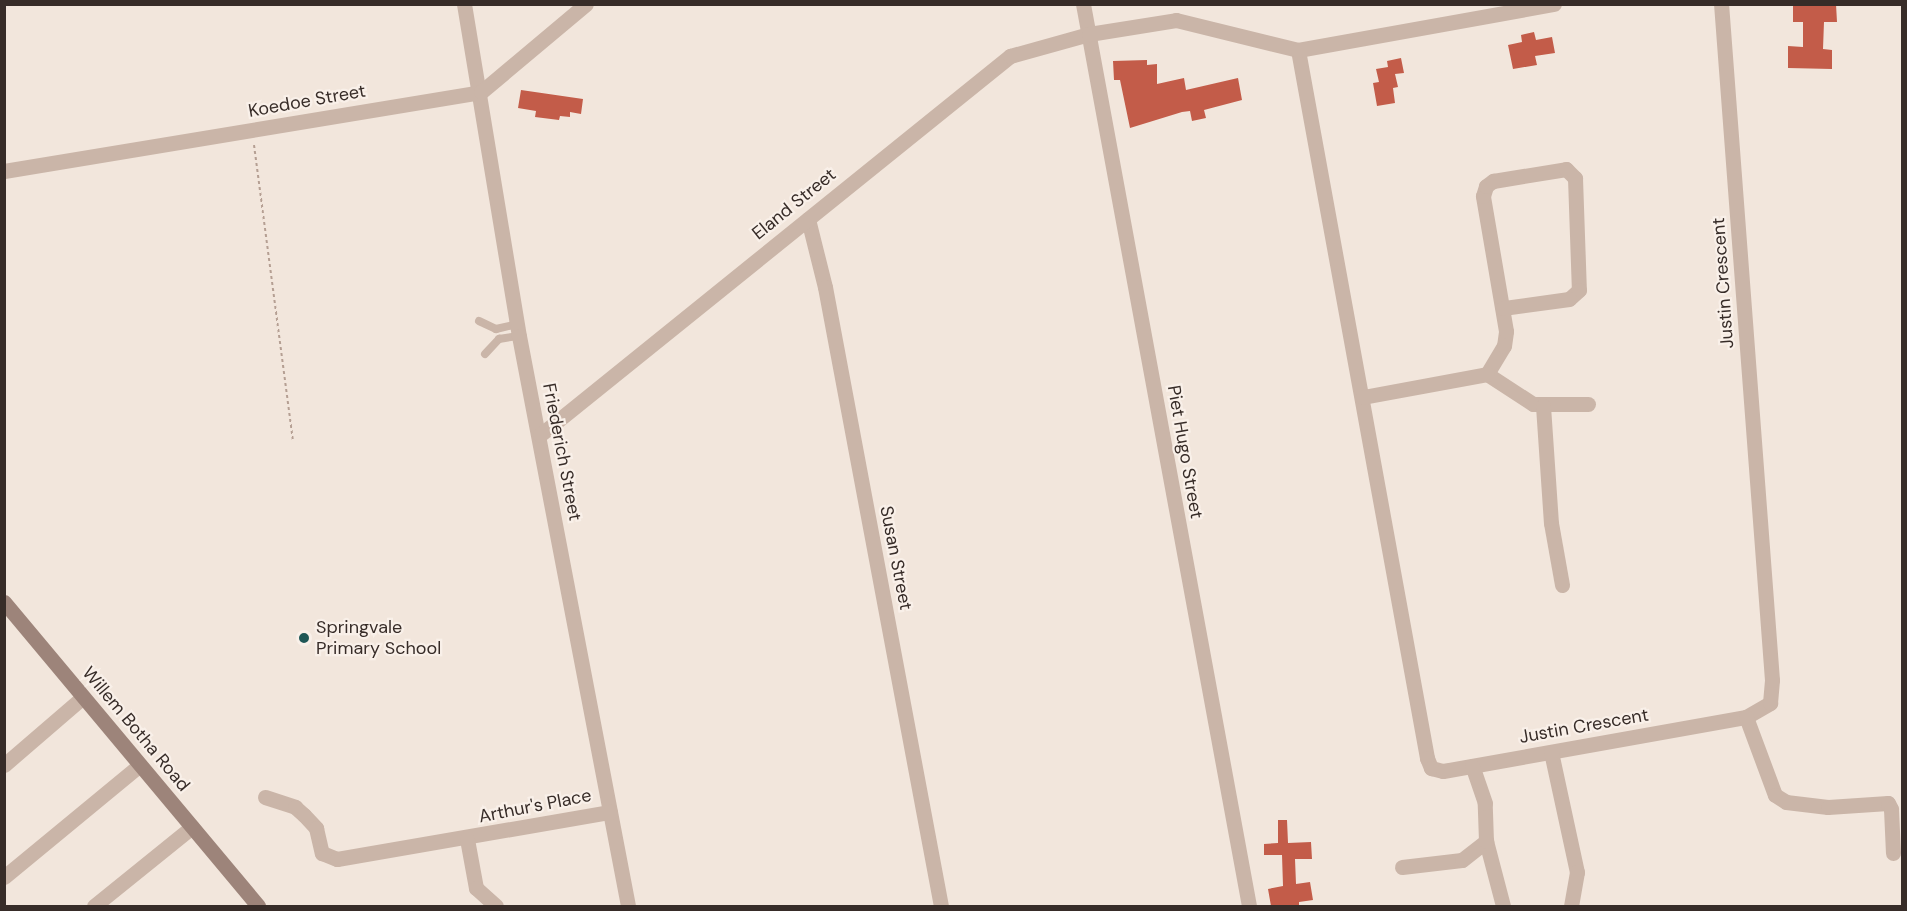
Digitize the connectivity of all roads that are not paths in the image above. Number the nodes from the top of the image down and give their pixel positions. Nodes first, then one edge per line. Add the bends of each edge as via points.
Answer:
1 (464, 4) edge
2 (586, 4) edge
3 (1083, 4) edge
4 (1554, 4) edge
5 (1721, 4) edge
6 (1089, 34) junction
7 (1298, 50) junction
8 (481, 92) junction
9 (4, 171) edge
10 (808, 219) junction
11 (1503, 308) junction
12 (479, 321) dead end
13 (518, 330) junction
14 (485, 354) dead end
15 (1487, 374) junction
16 (1363, 397) junction
17 (1588, 404) dead end
18 (1543, 406) junction
19 (540, 435) junction
20 (1562, 585) dead end
21 (4, 602) edge
22 (83, 697) junction
23 (1746, 717) junction
24 (1551, 752) junction
25 (4, 765) edge
26 (140, 765) junction
27 (1472, 766) junction
28 (265, 797) dead end
29 (610, 812) junction
30 (192, 827) junction
31 (467, 839) junction
32 (1486, 841) junction
33 (1893, 853) dead end
34 (1402, 867) dead end
35 (4, 877) edge
36 (237, 882) junction
37 (94, 906) edge
38 (249, 906) edge
39 (258, 906) edge
40 (496, 906) edge
41 (628, 906) edge
42 (941, 906) edge
43 (1249, 906) edge
44 (1503, 906) edge
45 (1571, 906) edge

1 - 8 street, Friederich Street
2 - 8 street
3 - 6 street, Piet Hugo Street
4 - 7 street
5 - 23 street, Justin Crescent via 1772,686 1770,704
6 - 7 street, Eland Street via 1186,20
6 - 10 street, Eland Street via 1004,59
6 - 43 street, Piet Hugo Street
7 - 16 street, Justin Crescent
8 - 9 street, Koedoe Street
8 - 13 street, Friederich Street
10 - 19 street, Eland Street
10 - 42 street, Susan Street via 824,279
11 - 11 street via 1569,299 1579,290 1575,178 1566,168 1493,181 1486,186 1483,196
11 - 15 street via 1504,346
12 - 13 lane via 496,329
13 - 14 lane via 499,339
13 - 19 street, Friederich Street
15 - 16 street
15 - 18 street via 1526,400
16 - 27 street, Justin Crescent via 1428,764 1443,771
17 - 18 street
18 - 20 street via 1552,532
19 - 29 street, Friederich Street
21 - 22 street, Willem Botha Road
22 - 25 street
22 - 26 street, Willem Botha Road
23 - 24 street, Justin Crescent
23 - 33 street via 1775,795 1786,802 1828,807 1888,803
24 - 27 street, Justin Crescent
24 - 45 street via 1576,872
26 - 30 street, Willem Botha Road
26 - 35 street
27 - 32 street via 1485,803
28 - 31 street, Arthur's Place via 295,807 311,820 322,853 331,858
29 - 31 street, Arthur's Place
29 - 41 street, Friederich Street
30 - 36 street, Willem Botha Road
30 - 37 street
31 - 40 street, Arthur's Place via 476,888
32 - 34 street via 1462,860
32 - 44 street
36 - 38 street, Willem Botha Road
36 - 39 street, Willem Botha Road

